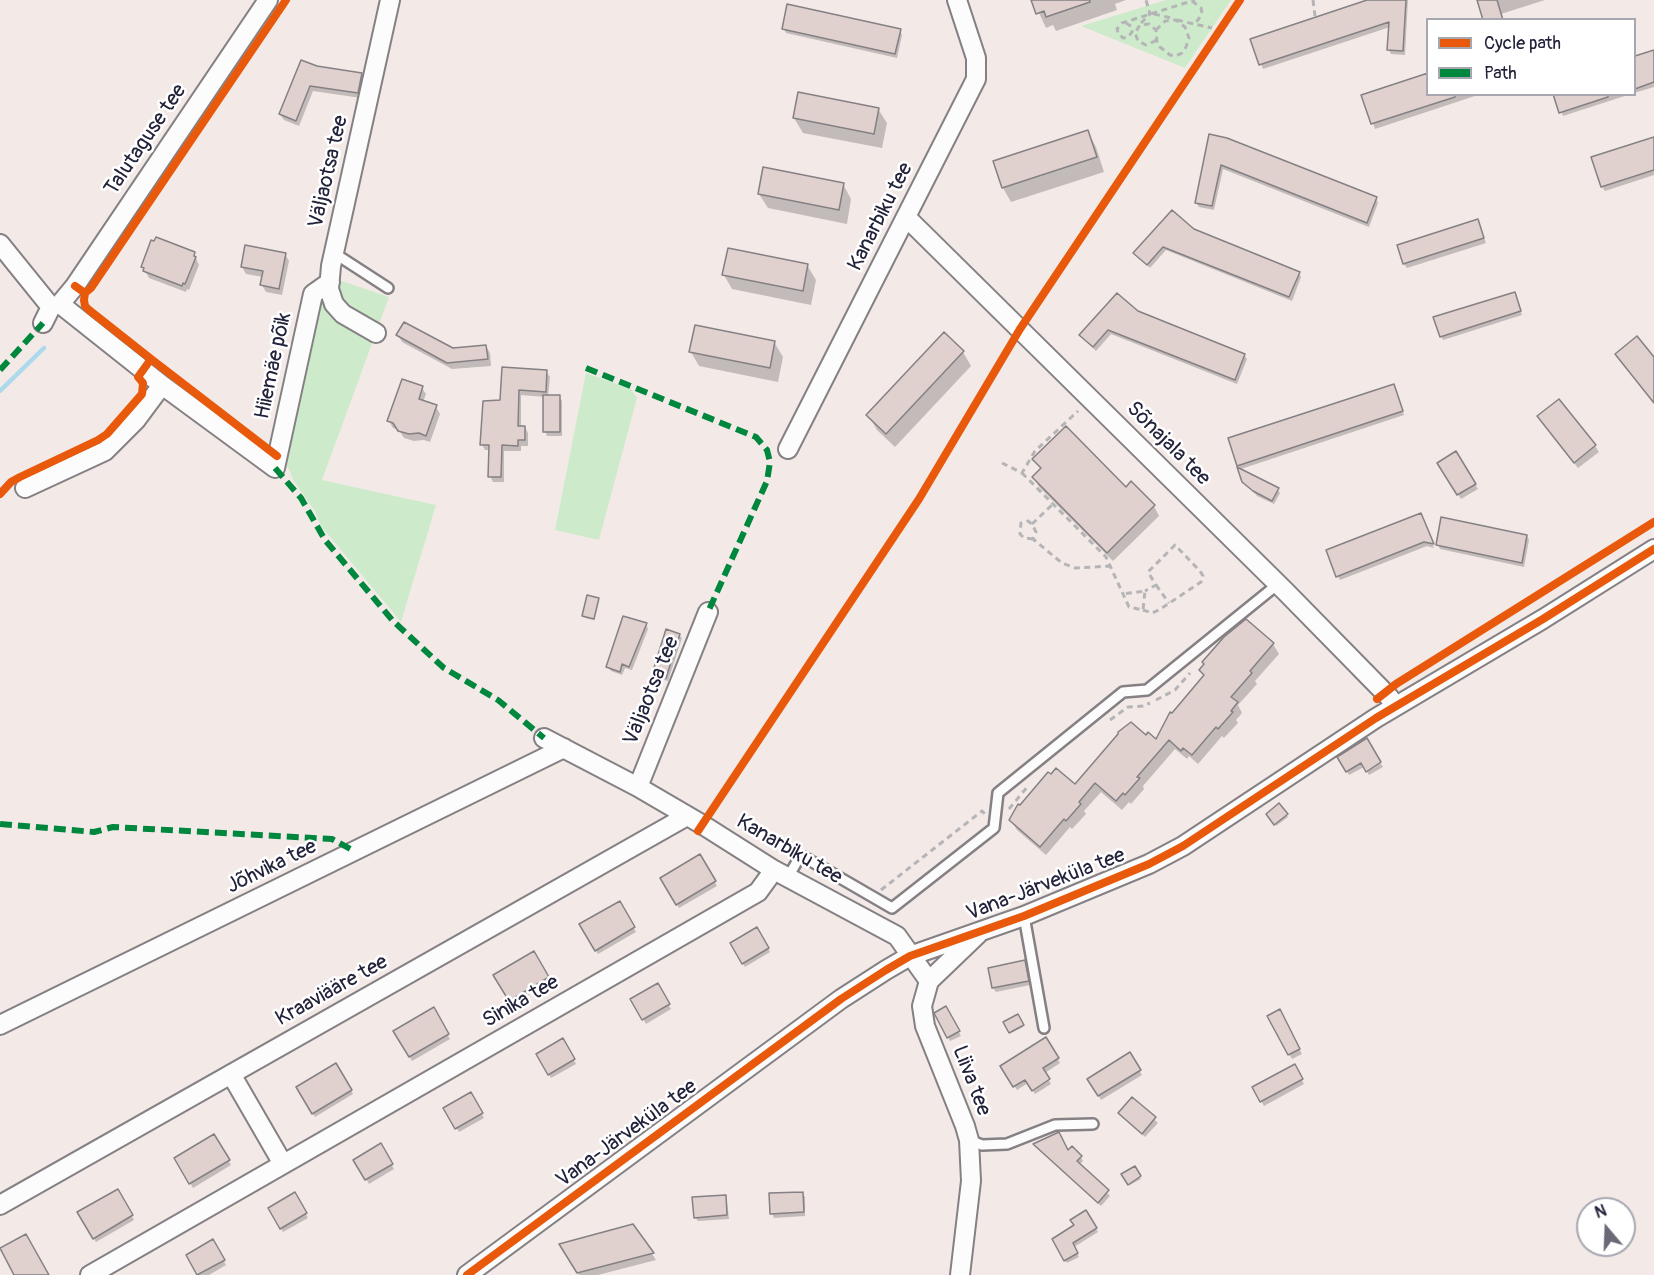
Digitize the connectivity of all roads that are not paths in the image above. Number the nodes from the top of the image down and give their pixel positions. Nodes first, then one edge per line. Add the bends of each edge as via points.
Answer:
1 (268, 0) edge
2 (390, 0) edge
3 (957, 0) edge
4 (906, 217) junction
5 (0, 244) edge
6 (334, 253) junction
7 (330, 282) junction
8 (388, 288) dead end
9 (51, 312) junction
10 (376, 333) dead end
11 (162, 385) junction
12 (788, 449) dead end
13 (25, 489) dead end
14 (1654, 549) edge
15 (1278, 584) junction
16 (708, 612) dead end
17 (1395, 706) junction
18 (544, 738) dead end
19 (564, 748) junction
20 (638, 787) junction
21 (687, 816) junction
22 (781, 873) junction
23 (1024, 916) junction
24 (984, 929) junction
25 (910, 956) junction
26 (929, 981) junction
27 (0, 1025) edge
28 (1044, 1028) dead end
29 (231, 1074) junction
30 (1093, 1124) dead end
31 (969, 1140) junction
32 (283, 1164) junction
33 (0, 1205) edge
34 (90, 1275) edge
35 (467, 1275) edge
36 (960, 1275) edge

1 - 9 street, Talutaguse tee via 75,286
2 - 6 street, Väljaotsa tee
3 - 4 street, Kanarbiku tee via 976,58 976,79
4 - 12 street, Kanarbiku tee
4 - 15 street, Sõnajala tee
5 - 9 street
6 - 7 street, Väljaotsa tee
6 - 8 lane
7 - 10 street, Väljaotsa tee via 334,304 343,314
7 - 11 street, Hiiemäe põik via 313,294 275,468
9 - 11 street
11 - 13 street via 105,452
14 - 17 street, Vana-Järveküla tee
15 - 17 street, Sõnajala tee
15 - 22 lane via 1147,690 1123,692 998,793 994,828 892,908 804,857
16 - 20 street, Väljaotsa tee
17 - 23 street, Vana-Järveküla tee via 1183,846
18 - 19 street, Kanarbiku tee
19 - 20 street, Kanarbiku tee
19 - 27 street, Jõhvika tee
20 - 21 street, Kanarbiku tee
21 - 22 street, Kanarbiku tee
21 - 29 street, Kraaviääre tee
22 - 25 street, Kanarbiku tee via 897,936
22 - 32 street, Sinika tee via 758,892
23 - 24 street, Vana-Järveküla tee
23 - 28 lane
24 - 25 street, Vana-Järveküla tee
24 - 26 street
25 - 26 street, Kanarbiku tee
25 - 35 street, Vana-Järveküla tee via 841,999
26 - 31 street, Liiva tee via 922,1006 925,1026
29 - 32 street
29 - 33 street, Kraaviääre tee
30 - 31 lane via 1055,1125 1007,1144 982,1145
31 - 36 street, Liiva tee via 971,1181
32 - 34 street, Sinika tee

